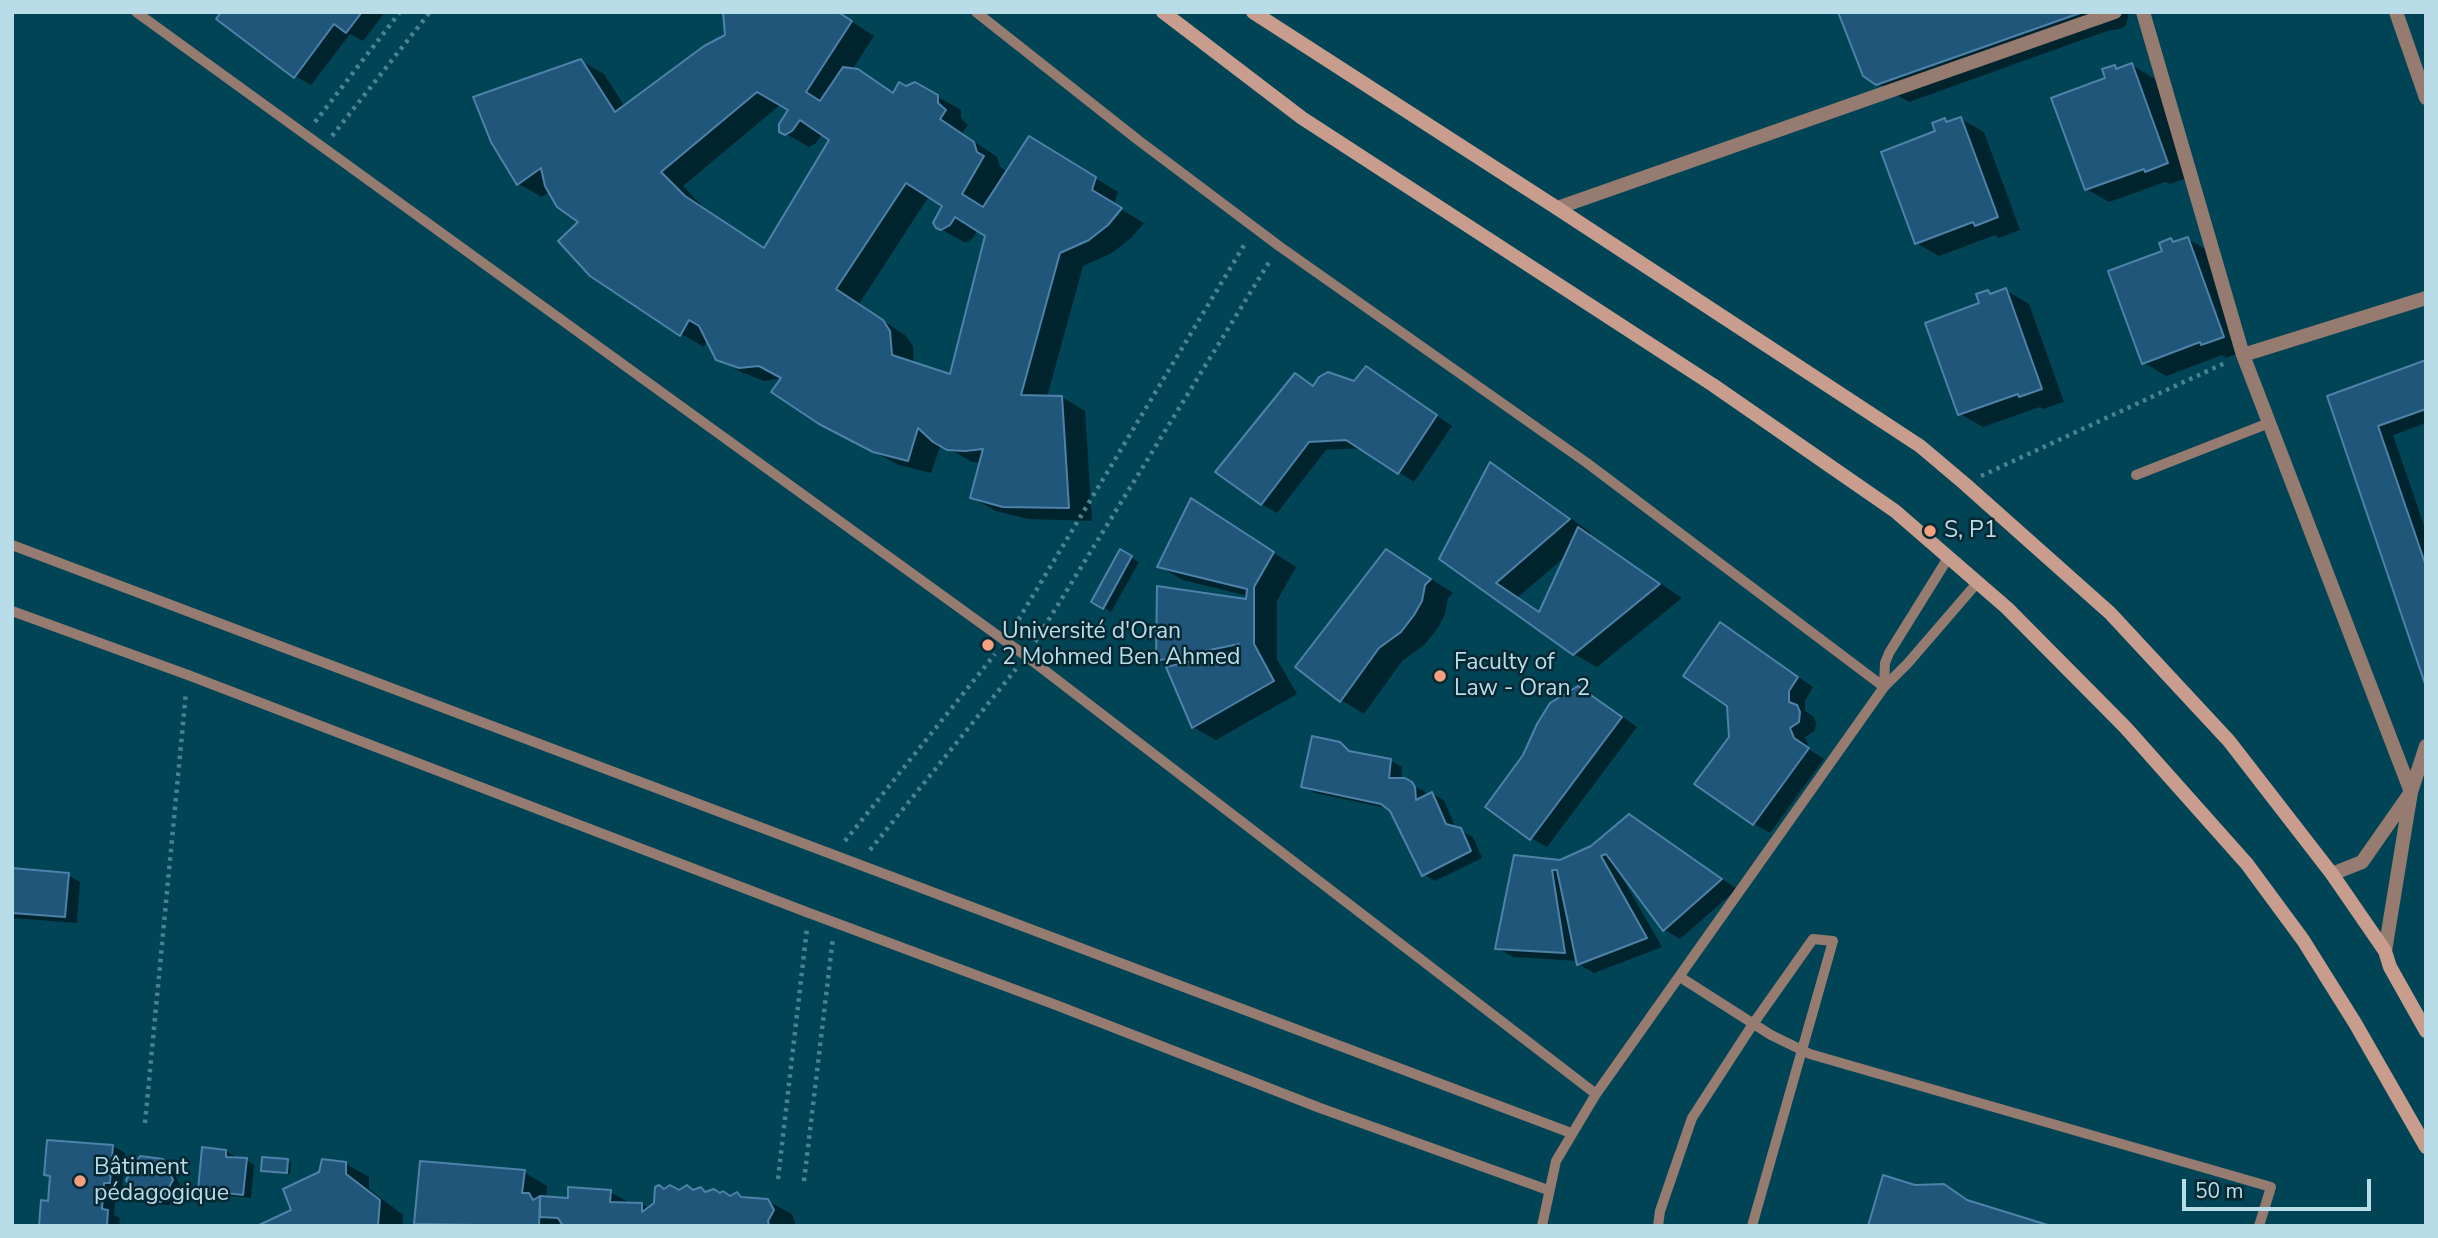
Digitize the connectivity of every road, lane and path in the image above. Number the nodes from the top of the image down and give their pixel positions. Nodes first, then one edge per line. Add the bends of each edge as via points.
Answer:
1 (136, 12) edge
2 (400, 12) edge
3 (430, 12) edge
4 (976, 12) edge
5 (1163, 12) edge
6 (1253, 12) edge
7 (2115, 12) edge
8 (2143, 12) edge
9 (2396, 12) edge
10 (2426, 98) edge
11 (305, 135) junction
12 (323, 147) junction
13 (1558, 208) junction
14 (1255, 227) junction
15 (1279, 246) junction
16 (2426, 298) edge
17 (2243, 355) junction
18 (2269, 423) junction
19 (2136, 475) dead end
20 (1965, 484) junction
21 (12, 545) edge
22 (1948, 558) junction
23 (1977, 583) junction
24 (12, 611) edge
25 (1005, 640) junction
26 (1026, 656) junction
27 (188, 675) junction
28 (1884, 687) junction
29 (2426, 746) edge
30 (2411, 792) junction
31 (833, 855) junction
32 (859, 865) junction
33 (2332, 873) junction
34 (809, 913) junction
35 (835, 923) junction
36 (2385, 951) junction
37 (1680, 977) junction
38 (1753, 1024) junction
39 (2426, 1031) edge
40 (1802, 1051) junction
41 (1596, 1094) junction
42 (145, 1123) dead end
43 (1571, 1133) junction
44 (2426, 1147) edge
45 (778, 1179) dead end
46 (804, 1181) dead end
47 (1548, 1190) junction
48 (1542, 1226) edge
49 (1658, 1226) edge
50 (1752, 1226) edge
51 (2259, 1226) edge

1 - 11 lane
2 - 11 path
3 - 12 path
4 - 14 lane
5 - 22 main road via 1302,118 1713,385 1872,495
6 - 13 main road
7 - 13 street
8 - 17 street
9 - 10 street
11 - 12 lane
12 - 25 lane
13 - 20 main road via 1920,446
14 - 15 lane
14 - 25 path
15 - 26 path
15 - 28 lane via 1587,463
16 - 17 street
17 - 18 street
17 - 20 path
18 - 19 lane
18 - 30 street
20 - 33 main road via 2119,623 2229,741
21 - 31 lane
22 - 23 main road
22 - 28 lane via 1888,653
23 - 28 lane
23 - 44 main road via 2126,728 2246,864 2303,940
24 - 27 lane
25 - 26 lane
25 - 31 path
26 - 32 path
26 - 41 lane
27 - 34 lane
27 - 42 path
28 - 37 lane
29 - 30 street
30 - 33 street via 2362,862
30 - 36 street
31 - 32 lane
32 - 43 lane
33 - 36 main road
34 - 35 lane
34 - 45 path
35 - 46 path
35 - 47 lane
36 - 39 main road
37 - 38 lane
37 - 41 lane
38 - 40 lane
38 - 40 lane via 1813,939 1833,941
38 - 49 lane via 1692,1118
40 - 50 lane
40 - 51 lane via 2271,1187
41 - 43 lane
43 - 47 lane
47 - 48 lane

